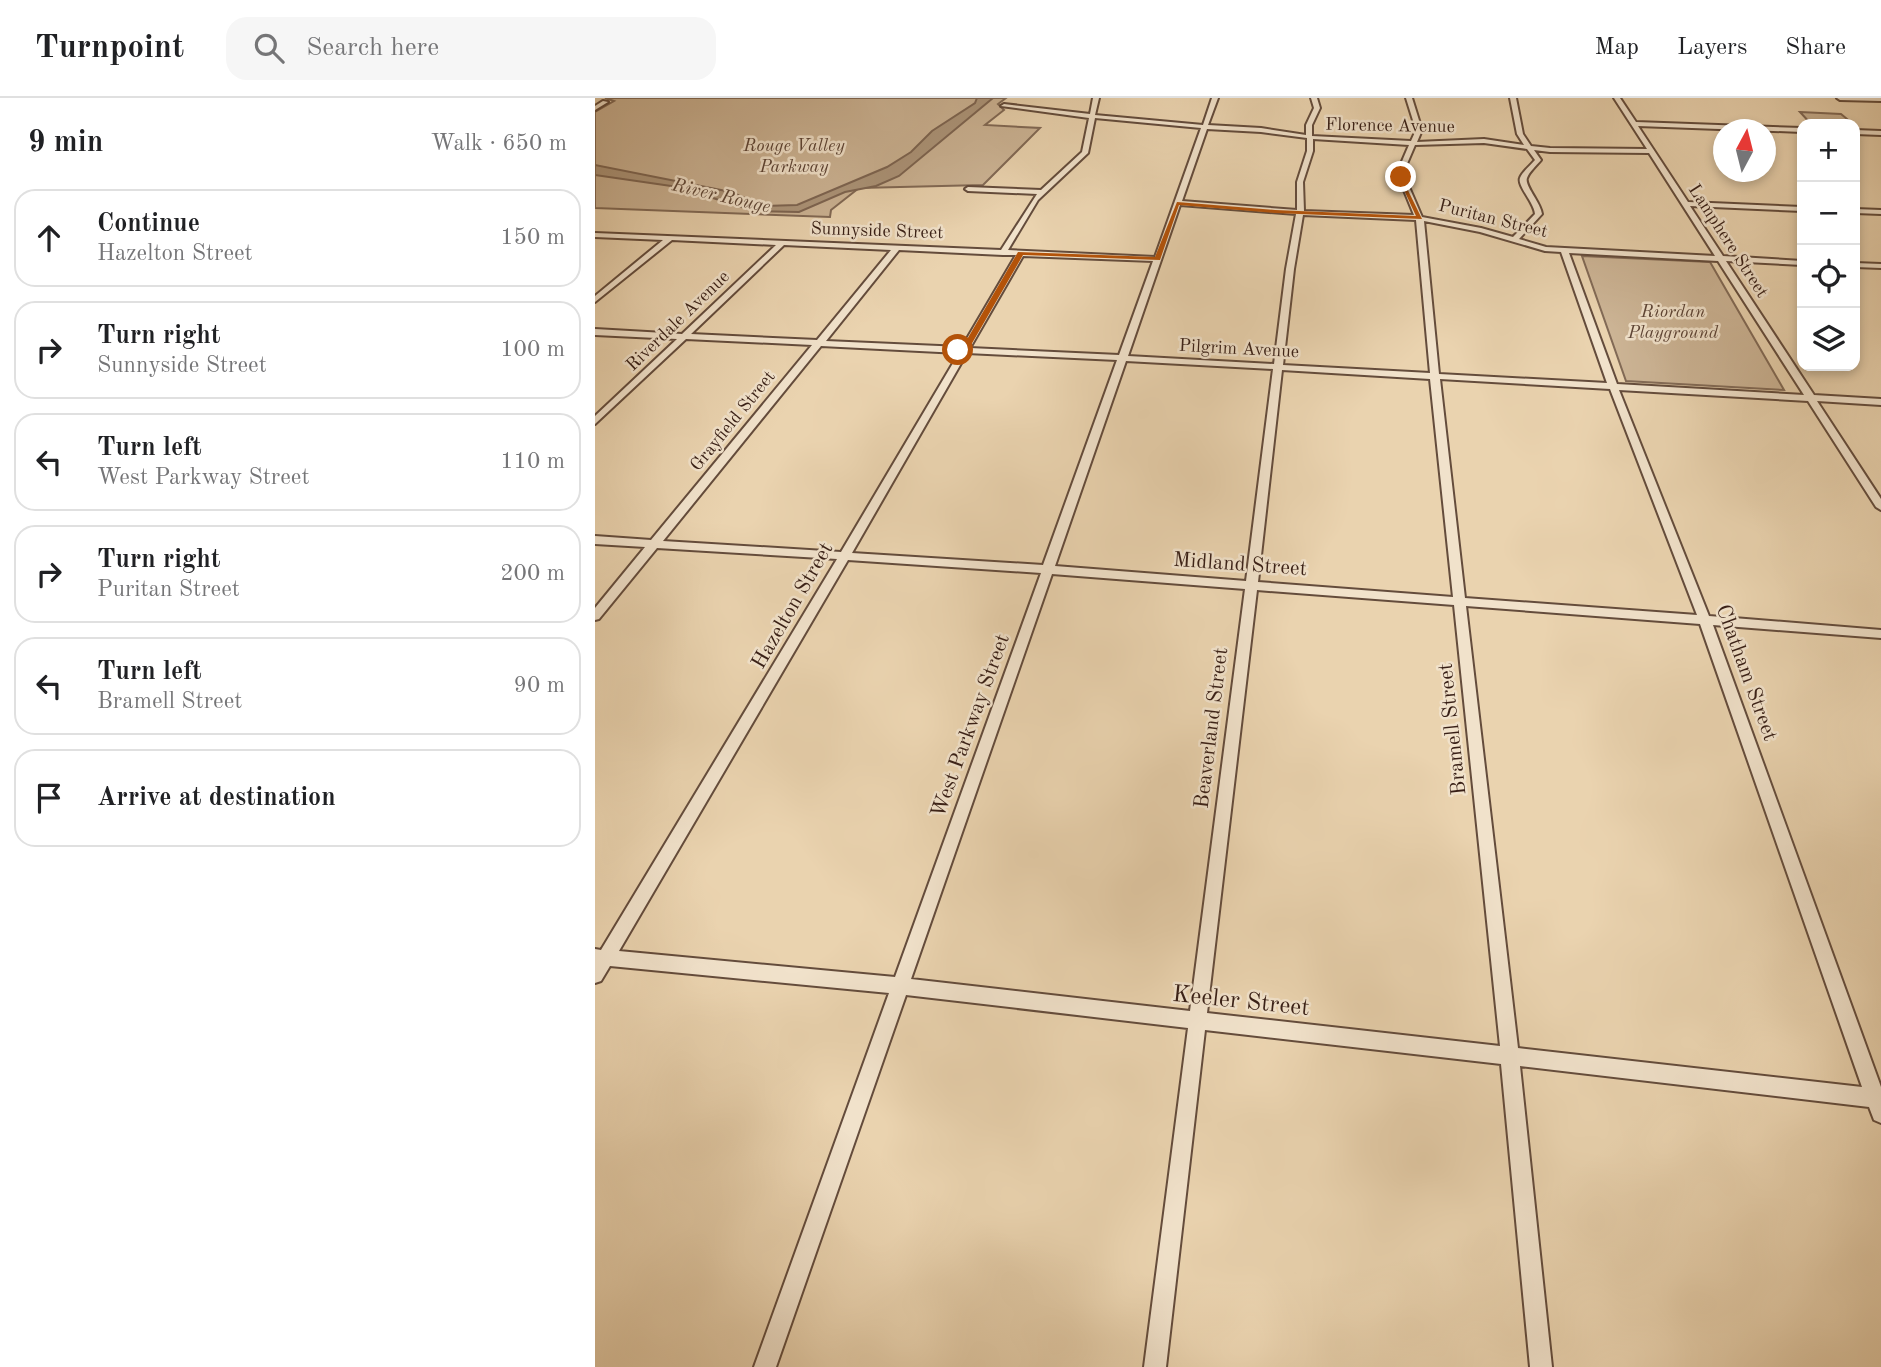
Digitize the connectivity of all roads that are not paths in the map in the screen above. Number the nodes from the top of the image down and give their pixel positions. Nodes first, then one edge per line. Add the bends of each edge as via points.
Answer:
1 (1013, 98) edge
2 (1095, 98) edge
3 (1215, 98) edge
4 (1314, 98) edge
5 (1409, 98) edge
6 (1513, 98) edge
7 (1617, 98) edge
8 (1840, 98) edge
9 (1881, 99) edge
10 (595, 101) edge
11 (595, 108) edge
12 (1092, 115) junction
13 (1634, 124) junction
14 (1207, 126) junction
15 (1797, 130) edge
16 (1860, 132) edge
17 (1881, 133) edge
18 (1307, 136) junction
19 (1414, 142) junction
20 (1530, 147) junction
21 (1651, 151) junction
22 (968, 190) dead end
23 (1041, 192) junction
24 (1177, 203) junction
25 (1686, 204) junction
26 (1797, 209) edge
27 (1860, 211) edge
28 (1881, 212) edge
29 (1300, 213) junction
30 (1420, 218) junction
31 (595, 235) edge
32 (669, 239) junction
33 (1515, 239) junction
34 (782, 243) junction
35 (897, 248) junction
36 (1565, 250) junction
37 (1003, 253) junction
38 (1021, 253) junction
39 (1721, 258) junction
40 (1157, 259) junction
41 (1797, 263) edge
42 (1860, 265) edge
43 (1879, 270) edge
44 (595, 300) edge
45 (595, 332) edge
46 (685, 336) junction
47 (820, 343) junction
48 (964, 350) junction
49 (1123, 358) junction
50 (1278, 366) junction
51 (1435, 376) junction
52 (1613, 386) junction
53 (1811, 398) junction
54 (1881, 402) edge
55 (595, 421) edge
56 (1881, 507) edge
57 (595, 540) edge
58 (655, 544) junction
59 (844, 556) junction
60 (1049, 570) junction
61 (1252, 585) junction
62 (1460, 601) junction
63 (595, 616) edge
64 (1705, 621) junction
65 (1881, 634) edge
66 (600, 957) edge
67 (595, 975) edge
68 (901, 986) junction
69 (1196, 1021) junction
70 (1510, 1057) junction
71 (1879, 1104) edge
72 (765, 1367) edge
73 (1154, 1367) edge
74 (1541, 1367) edge

1 - 12 street, Florence Avenue via 1004,106
2 - 12 street
3 - 14 street, West Parkway Street
4 - 18 street, Beaverland Street via 1317,107
5 - 19 street, Bramell Street via 1419,130
6 - 20 street via 1517,127
7 - 13 street, Lamphere Street
8 - 9 street
10 - 11 street via 605,102
12 - 14 street, Florence Avenue
12 - 23 street via 1085,153
13 - 15 street
13 - 21 street, Lamphere Street
14 - 18 street, Florence Avenue
14 - 24 street, West Parkway Street
16 - 17 street
18 - 19 street, Florence Avenue
18 - 29 street, Beaverland Street via 1310,151 1300,182
19 - 20 street, Florence Avenue via 1484,141
19 - 30 street, Bramell Street via 1400,173
20 - 21 street, Florence Avenue
20 - 33 street via 1538,160 1523,184 1540,211
21 - 25 street, Lamphere Street
22 - 23 street
23 - 37 street
24 - 29 street, Puritan Street
24 - 40 street, West Parkway Street
25 - 26 street
25 - 39 street, Lamphere Street
27 - 28 street
29 - 30 street, Puritan Street
29 - 50 street, Beaverland Street
30 - 33 street, Puritan Street
30 - 51 street, Bramell Street
31 - 32 street, Sunnyside Street
32 - 34 street, Sunnyside Street
32 - 44 street
33 - 36 street, Puritan Street via 1534,247
34 - 35 street, Sunnyside Street
34 - 46 street, Riverdale Avenue
35 - 37 street, Sunnyside Street
35 - 47 street, Grayfield Street
36 - 39 street, Puritan Street
36 - 52 street, Chatham Street
37 - 38 street, Sunnyside Street
38 - 40 street, Sunnyside Street
38 - 48 street, Hazelton Street
39 - 41 street, Puritan Street
39 - 53 street, Lamphere Street
40 - 49 street, West Parkway Street
42 - 43 street
45 - 46 street, Pilgrim Avenue
46 - 47 street, Pilgrim Avenue
46 - 55 street, Riverdale Avenue
47 - 48 street, Pilgrim Avenue
47 - 58 street, Grayfield Street
48 - 49 street, Pilgrim Avenue
48 - 59 street, Hazelton Street
49 - 50 street, Pilgrim Avenue
49 - 60 street, West Parkway Street
50 - 51 street, Pilgrim Avenue
50 - 61 street, Beaverland Street
51 - 52 street, Pilgrim Avenue
51 - 62 street, Bramell Street
52 - 53 street, Pilgrim Avenue
52 - 64 street, Chatham Street
53 - 54 street, Pilgrim Avenue
53 - 56 street, Lamphere Street
57 - 58 street, Midland Street
58 - 59 street, Midland Street
58 - 63 street, Grayfield Street
59 - 60 street, Midland Street
59 - 66 street, Hazelton Street
60 - 61 street, Midland Street
60 - 68 street, West Parkway Street
61 - 62 street, Midland Street
61 - 69 street, Beaverland Street
62 - 64 street, Midland Street
62 - 70 street, Bramell Street
64 - 65 street, Midland Street
64 - 71 street, Chatham Street
66 - 67 street, Hazelton Street
66 - 68 street, Keeler Street
68 - 69 street, Keeler Street
68 - 72 street, West Parkway Street
69 - 70 street, Keeler Street
69 - 73 street, Beaverland Street
70 - 71 street, Keeler Street
70 - 74 street, Bramell Street

